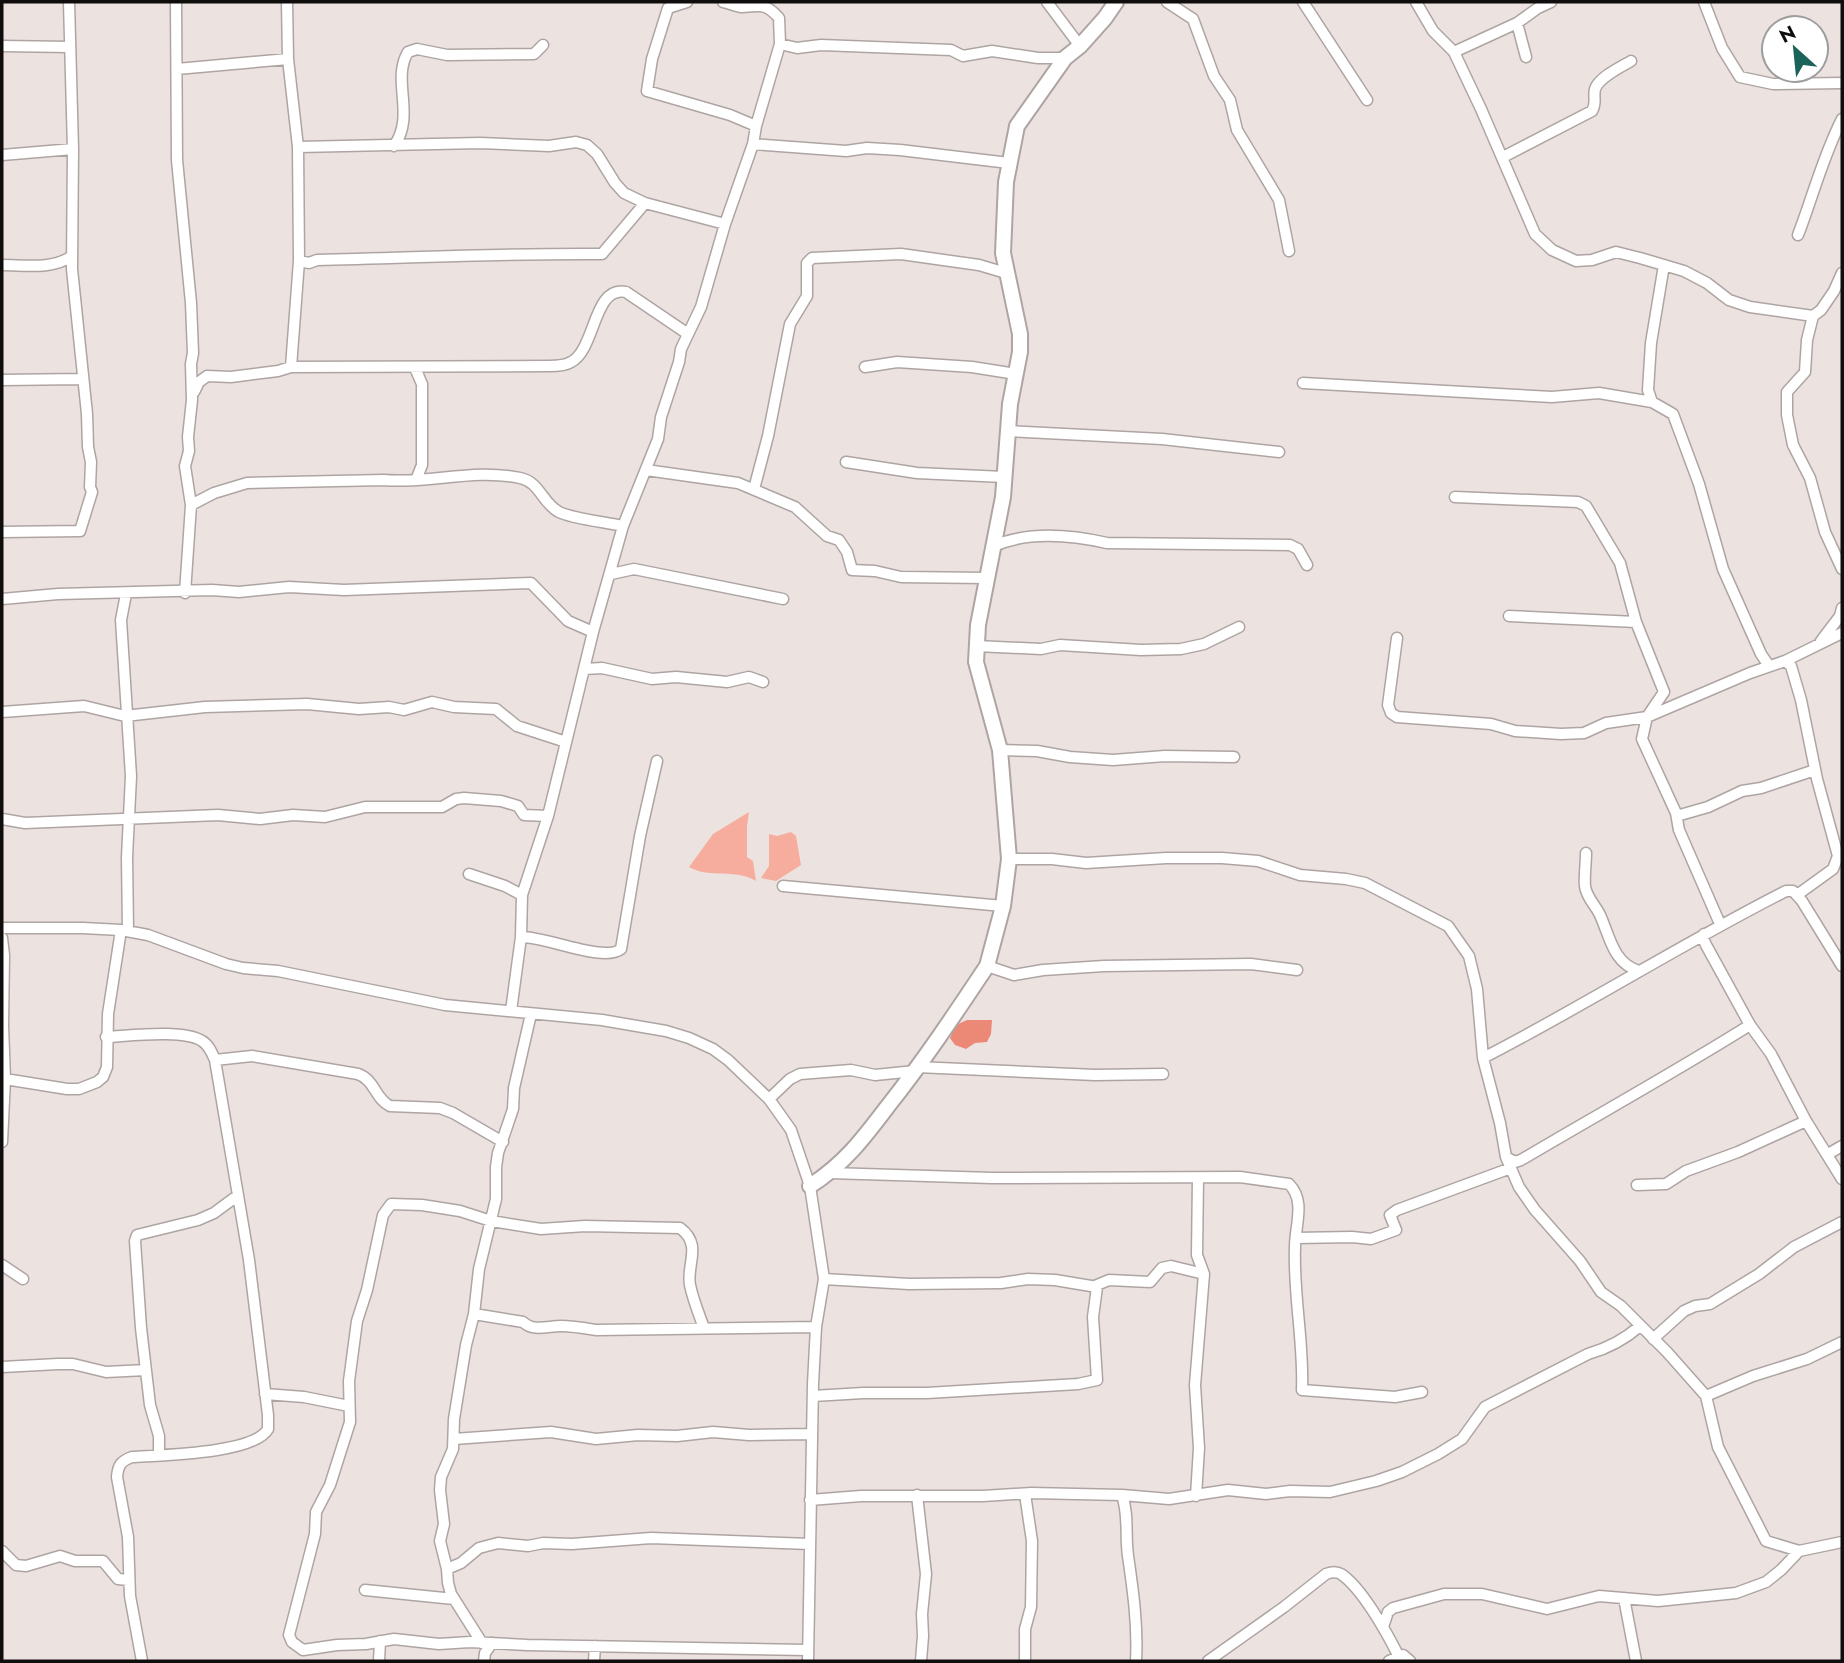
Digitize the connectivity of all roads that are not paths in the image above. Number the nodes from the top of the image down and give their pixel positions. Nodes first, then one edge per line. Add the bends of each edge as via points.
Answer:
1 (69, 2) edge
2 (176, 2) edge
3 (287, 2) edge
4 (687, 2) edge
5 (723, 2) edge
6 (1047, 2) edge
7 (1116, 2) edge
8 (1167, 2) edge
9 (1303, 2) edge
10 (1416, 2) edge
11 (1551, 2) edge
12 (1704, 2) edge
13 (1517, 23) junction
14 (780, 44) junction
15 (543, 45) dead end
16 (2, 46) edge
17 (1080, 46) junction
18 (70, 47) junction
19 (1454, 52) junction
20 (1526, 57) dead end
21 (1065, 58) junction
22 (288, 59) junction
23 (1631, 61) dead end
24 (177, 69) junction
25 (1842, 83) edge
26 (1367, 100) dead end
27 (1842, 119) edge
28 (756, 126) junction
29 (753, 144) junction
30 (394, 146) junction
31 (298, 147) junction
32 (73, 149) junction
33 (2, 155) edge
34 (1503, 157) junction
35 (1009, 163) junction
36 (645, 203) junction
37 (725, 224) junction
38 (1798, 235) dead end
39 (1289, 251) dead end
40 (67, 259) junction
41 (299, 261) junction
42 (2, 264) edge
43 (1664, 265) junction
44 (1006, 273) junction
45 (1842, 273) edge
46 (1813, 316) junction
47 (688, 334) junction
48 (191, 364) junction
49 (290, 367) junction
50 (439, 367) junction
51 (865, 367) dead end
52 (415, 368) junction
53 (1016, 374) junction
54 (207, 376) junction
55 (82, 379) junction
56 (2, 380) edge
57 (1303, 383) dead end
58 (422, 384) junction
59 (192, 400) junction
60 (1652, 402) junction
61 (1008, 431) junction
62 (1279, 452) dead end
63 (846, 462) dead end
64 (646, 470) junction
65 (1004, 477) junction
66 (416, 480) junction
67 (754, 489) junction
68 (1455, 497) dead end
69 (191, 505) junction
70 (623, 526) junction
71 (2, 532) edge
72 (994, 546) junction
73 (1307, 565) dead end
74 (1842, 569) edge
75 (611, 573) junction
76 (986, 578) junction
77 (186, 593) junction
78 (126, 594) junction
79 (2, 599) edge
80 (783, 599) dead end
81 (1842, 608) edge
82 (1509, 616) dead end
83 (1636, 621) junction
84 (1239, 627) dead end
85 (593, 632) junction
86 (1842, 633) edge
87 (1397, 638) dead end
88 (1818, 644) junction
89 (976, 646) junction
90 (1785, 661) junction
91 (1769, 666) junction
92 (585, 669) junction
93 (763, 682) dead end
94 (2, 712) edge
95 (125, 716) junction
96 (1647, 717) junction
97 (566, 742) junction
98 (1000, 750) junction
99 (1234, 757) dead end
100 (657, 761) dead end
101 (1815, 770) junction
102 (1676, 813) junction
103 (548, 816) junction
104 (129, 819) junction
105 (2, 820) edge
106 (1586, 853) dead end
107 (1009, 859) junction
108 (469, 874) dead end
109 (783, 886) dead end
110 (522, 895) junction
111 (1797, 895) junction
112 (1003, 906) junction
113 (1720, 924) junction
114 (2, 928) edge
115 (124, 931) junction
116 (1704, 934) junction
117 (521, 937) junction
118 (2, 938) edge
119 (987, 966) junction
120 (1842, 966) edge
121 (1297, 970) dead end
122 (1639, 971) junction
123 (511, 1011) junction
124 (531, 1014) junction
125 (1749, 1025) junction
126 (106, 1037) junction
127 (1483, 1058) junction
128 (215, 1060) junction
129 (916, 1069) junction
130 (1163, 1074) dead end
131 (5, 1079) junction
132 (769, 1098) junction
133 (1806, 1121) junction
134 (2, 1142) edge
135 (503, 1142) junction
136 (1842, 1146) edge
137 (1828, 1154) junction
138 (1506, 1157) junction
139 (1511, 1168) junction
140 (830, 1173) junction
141 (1198, 1178) junction
142 (1842, 1179) edge
143 (1637, 1185) dead end
144 (810, 1186) junction
145 (237, 1196) junction
146 (488, 1217) junction
147 (1842, 1222) edge
148 (1296, 1238) junction
149 (2, 1265) edge
150 (1204, 1274) junction
151 (23, 1279) dead end
152 (824, 1279) junction
153 (1097, 1287) junction
154 (474, 1314) junction
155 (1640, 1326) junction
156 (816, 1327) junction
157 (704, 1328) junction
158 (1653, 1339) junction
159 (1842, 1342) edge
160 (2, 1367) edge
161 (146, 1370) junction
162 (1422, 1392) dead end
163 (265, 1394) junction
164 (813, 1396) junction
165 (1706, 1396) junction
166 (349, 1406) junction
167 (811, 1434) junction
168 (454, 1439) junction
169 (159, 1455) junction
170 (1025, 1494) junction
171 (917, 1495) junction
172 (1122, 1495) junction
173 (1196, 1496) junction
174 (810, 1500) junction
175 (1842, 1542) edge
176 (810, 1544) junction
177 (2, 1551) edge
178 (1799, 1551) junction
179 (447, 1569) junction
180 (128, 1580) junction
181 (365, 1590) dead end
182 (1624, 1598) junction
183 (454, 1599) junction
184 (1383, 1627) junction
185 (380, 1640) junction
186 (487, 1643) junction
187 (595, 1646) junction
188 (699, 1648) junction
189 (808, 1650) junction
190 (1394, 1658) edge
191 (142, 1661) edge
192 (379, 1661) edge
193 (484, 1661) edge
194 (594, 1661) edge
195 (699, 1661) edge
196 (808, 1661) edge
197 (921, 1661) edge
198 (1025, 1661) edge
199 (1136, 1661) edge
200 (1208, 1661) edge
201 (1410, 1661) edge
202 (1636, 1661) edge

1 - 18 street
2 - 24 street
3 - 22 street
4 - 28 street via 668,8 654,49 647,91
5 - 14 street via 739,7 759,5 772,11 779,18
6 - 17 street
7 - 17 street
8 - 39 street via 1193,19 1214,76 1230,100 1237,130 1279,200
9 - 26 street
10 - 19 street via 1433,31
11 - 13 street
12 - 25 street via 1722,48 1740,77 1773,84
13 - 19 street
13 - 20 street
14 - 21 street
14 - 28 street
15 - 30 street via 534,54 447,55 417,48 408,52 402,84 404,128
16 - 18 street
17 - 21 street
18 - 32 street
19 - 34 street
21 - 35 street via 1017,126
22 - 24 street
22 - 31 street
23 - 34 street via 1599,82 1592,111
24 - 48 street via 177,160 191,303
27 - 38 street via 1826,151
28 - 29 street
29 - 35 street via 900,150
29 - 37 street
30 - 31 street
30 - 36 street via 576,142 597,153 624,193
31 - 41 street
32 - 33 street
32 - 40 street
34 - 43 street via 1535,234 1552,250 1577,261 1616,252
35 - 44 street via 1003,218
36 - 37 street
36 - 41 street via 602,254
37 - 47 street via 701,307
40 - 42 street via 50,265
40 - 55 street via 72,270
41 - 49 street
43 - 46 street via 1707,283 1729,300
43 - 60 street via 1651,342 1648,390
44 - 53 street via 1020,334
44 - 67 street via 979,264 901,254 811,258 807,296 790,324
45 - 46 street
46 - 74 street via 1805,372 1787,392 1787,415 1825,532
47 - 50 street via 617,290 602,305 585,348 569,364
47 - 64 street
48 - 54 street
48 - 59 street
49 - 52 street
49 - 54 street via 231,377
50 - 52 street
50 - 58 street
51 - 53 street via 897,362
52 - 58 street
53 - 61 street
54 - 59 street via 199,382
55 - 56 street
55 - 71 street via 92,492 80,531
57 - 60 street via 1552,397 1599,393
58 - 66 street via 422,465
59 - 69 street via 185,466
60 - 91 street via 1673,414 1723,569
61 - 62 street via 1163,439
61 - 65 street
63 - 65 street via 917,473
64 - 67 street
64 - 70 street
65 - 72 street
66 - 69 street via 247,482
66 - 70 street via 463,474 520,478 536,485 561,513
67 - 76 street via 795,507 827,536 839,540 852,570 901,577
68 - 83 street via 1586,506 1620,563
69 - 77 street
70 - 75 street
72 - 73 street via 1028,536 1107,543 1290,545 1298,549
72 - 76 street
75 - 80 street via 635,569
75 - 85 street
76 - 89 street
77 - 78 street
77 - 85 street via 531,583 568,621
78 - 79 street
78 - 95 street via 121,620
81 - 88 street
82 - 83 street
83 - 96 street via 1664,692
84 - 89 street via 1181,649
85 - 92 street
86 - 88 street
87 - 96 street via 1388,705 1397,717 1561,734
88 - 90 street
89 - 98 street via 981,685
90 - 91 street
90 - 101 street via 1791,666 1801,700
91 - 96 street
92 - 93 street via 652,679 727,682 749,677
92 - 97 street
94 - 95 street via 76,706
95 - 97 street via 205,707 307,704 404,710 432,702 496,709 517,726
95 - 104 street via 131,776
96 - 102 street via 1642,739
97 - 103 street
98 - 99 street via 1113,760
98 - 107 street
100 - 117 street via 621,949 613,954
101 - 102 street via 1742,791 1708,807
101 - 111 street via 1838,856 1833,869
102 - 113 street
103 - 104 street via 524,815 518,806 501,801 464,798 442,807 365,807 325,817
103 - 110 street
104 - 105 street
104 - 115 street
106 - 122 street via 1585,889 1621,961
107 - 112 street
107 - 127 street via 1086,863 1166,858 1248,860 1300,875 1365,883 1453,931 1469,956 1477,989
108 - 110 street
109 - 112 street
110 - 117 street
111 - 113 street via 1786,891
111 - 120 street
112 - 119 street
113 - 116 street
114 - 115 street
115 - 123 street via 165,940 243,968 445,1005
115 - 126 street
116 - 122 street
116 - 125 street
117 - 123 street
118 - 131 street
119 - 121 street via 1014,975 1104,966 1251,964
119 - 129 street
122 - 127 street
123 - 124 street
124 - 132 street via 603,1020 689,1038 720,1055
124 - 135 street
125 - 133 street via 1771,1054
125 - 138 street via 1521,1160
126 - 128 street via 191,1037 203,1041
126 - 131 street via 107,1067 103,1077 88,1086 67,1089
127 - 138 street
128 - 135 street via 252,1056 358,1074 371,1082 390,1106 440,1108
128 - 145 street
129 - 130 street
129 - 132 street via 875,1075 851,1070 800,1074
129 - 140 street via 852,1153
131 - 134 street
132 - 144 street via 791,1130
133 - 137 street
133 - 143 street via 1686,1171 1666,1184
135 - 146 street via 496,1167 496,1199
136 - 137 street
137 - 142 street
138 - 139 street
139 - 148 street via 1396,1210 1390,1215 1396,1230 1371,1239
139 - 155 street via 1528,1201 1595,1284
140 - 141 street
140 - 144 street
141 - 148 street via 1240,1177 1289,1184 1300,1205
141 - 150 street via 1198,1255
144 - 152 street
145 - 161 street via 198,1220 137,1235
145 - 163 street
146 - 154 street
146 - 157 street via 541,1229 680,1228 694,1255 690,1283
146 - 166 street via 422,1205 387,1207 357,1321
147 - 158 street via 1794,1247 1710,1304 1684,1311
148 - 162 street via 1302,1390 1395,1397
149 - 151 street
150 - 153 street via 1171,1266 1162,1268 1150,1282 1109,1280
150 - 173 street via 1195,1385
152 - 153 street via 909,1284 1041,1279
152 - 156 street
153 - 164 street via 1093,1317 1097,1380 927,1394
154 - 157 street via 537,1328
154 - 168 street
155 - 158 street
155 - 173 street via 1606,1349 1485,1407 1462,1439 1376,1482 1330,1492 1240,1490
156 - 157 street
156 - 164 street
158 - 165 street
159 - 165 street
160 - 161 street via 73,1364 106,1372
161 - 169 street
163 - 166 street
163 - 169 street via 268,1429 259,1440 223,1449
164 - 167 street
165 - 178 street via 1718,1447 1762,1537
166 - 185 street via 348,1431 316,1512 315,1534 289,1635 303,1650
167 - 168 street via 713,1432 596,1438 551,1432
167 - 174 street
168 - 179 street via 440,1490 444,1524 440,1541
169 - 180 street via 132,1457 118,1467 128,1537
170 - 171 street
170 - 172 street
170 - 198 street via 1032,1541
171 - 174 street
171 - 197 street via 926,1574
172 - 173 street
172 - 199 street via 1133,1581
174 - 176 street
175 - 178 street
176 - 179 street via 651,1538 528,1546 498,1543 479,1548
176 - 189 street
177 - 180 street via 16,1565 26,1566 60,1556 103,1561 118,1579
178 - 182 street via 1766,1582 1750,1590 1658,1601
179 - 183 street
180 - 191 street
181 - 183 street
182 - 184 street via 1599,1596 1547,1609 1482,1594 1444,1594 1392,1608
182 - 202 street
183 - 186 street
184 - 190 street
184 - 200 street via 1354,1588 1333,1571
185 - 186 street
185 - 192 street
186 - 187 street
186 - 193 street
187 - 188 street
187 - 194 street
188 - 189 street
188 - 195 street
189 - 196 street
190 - 201 street via 1406,1656

